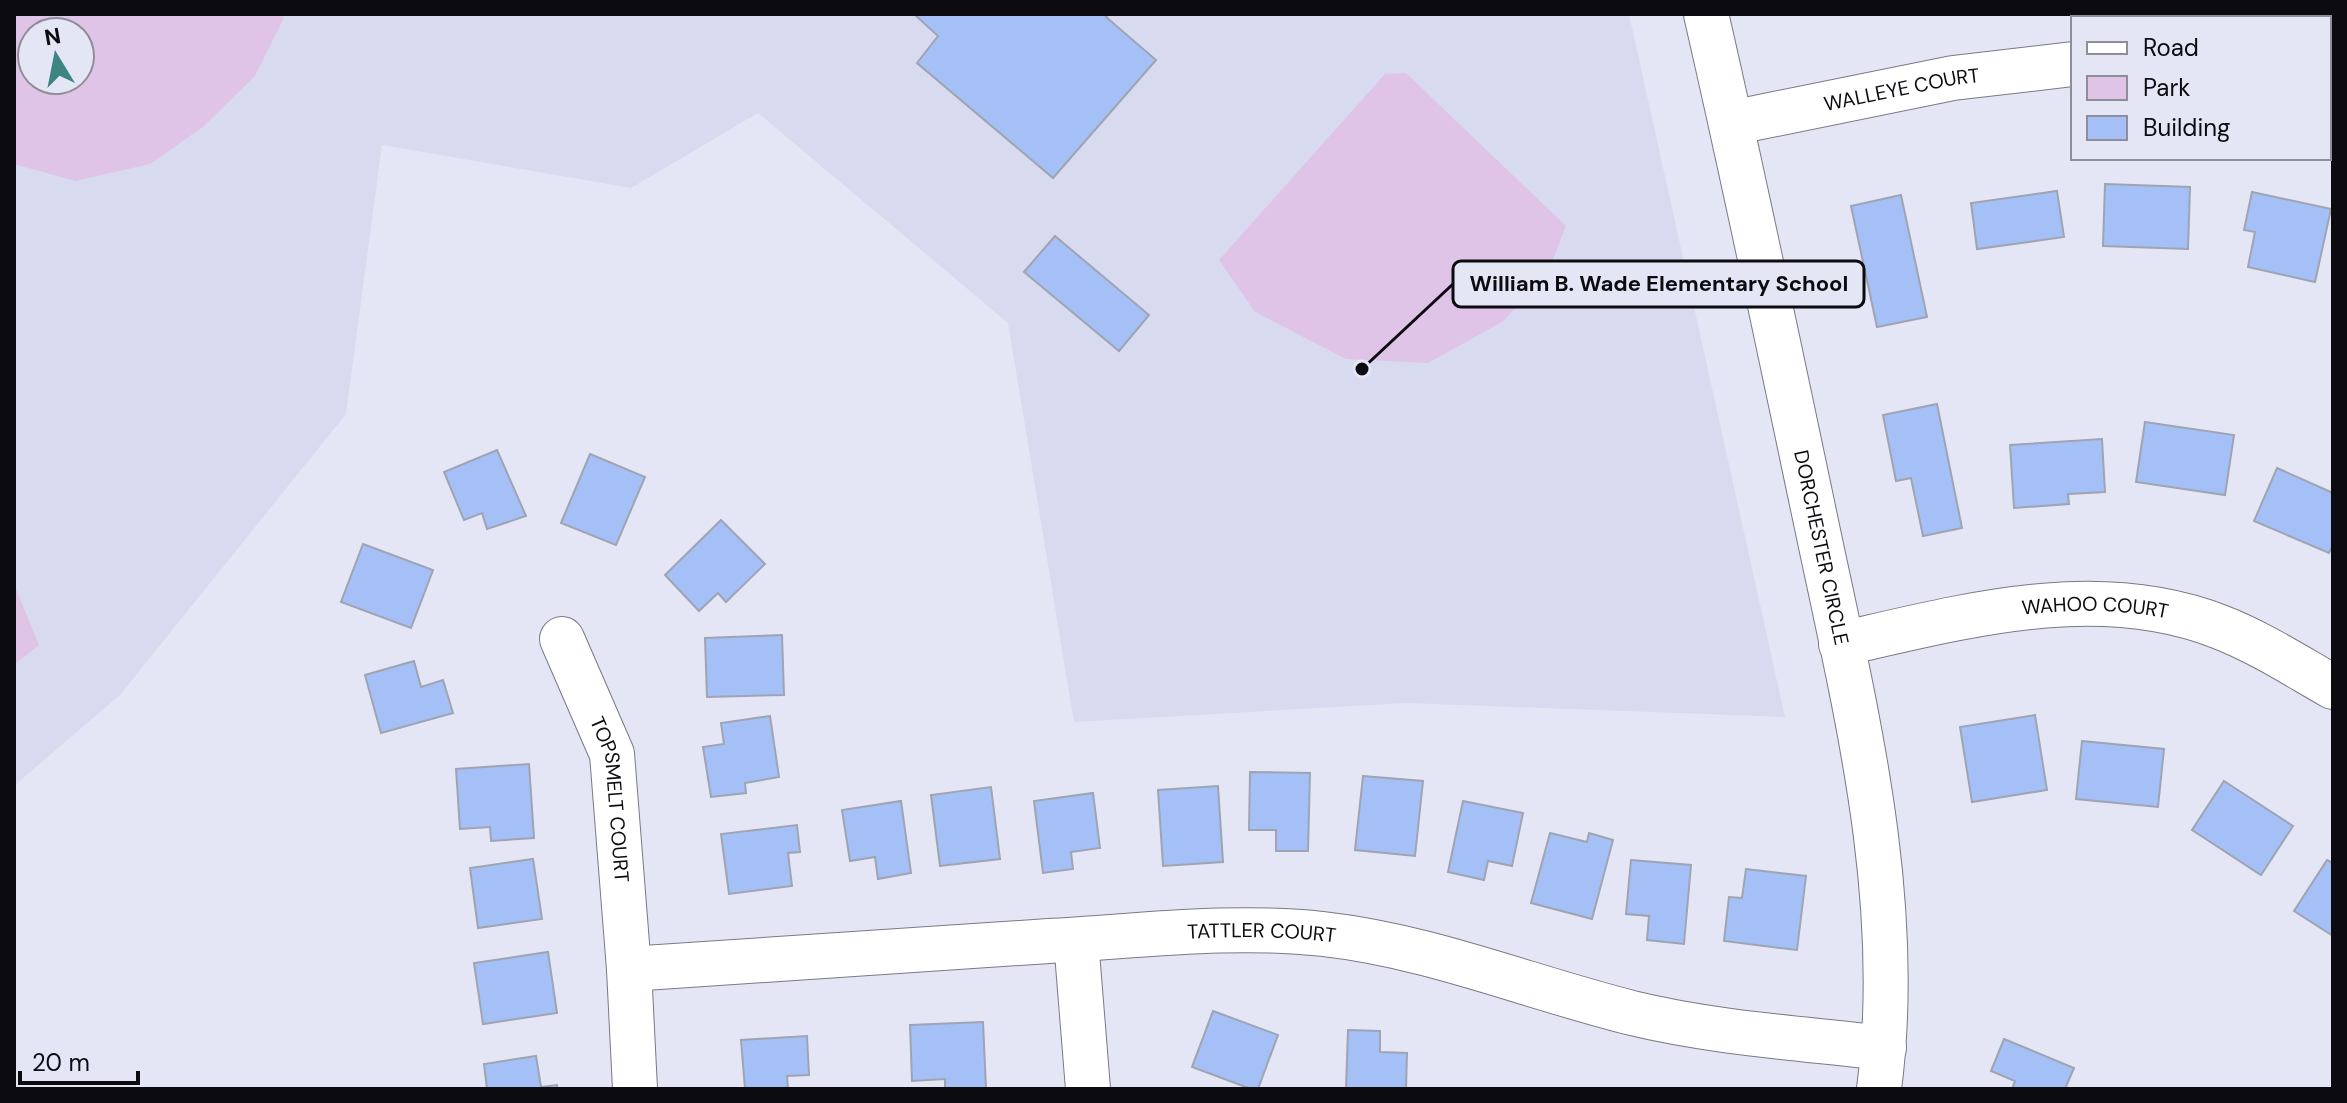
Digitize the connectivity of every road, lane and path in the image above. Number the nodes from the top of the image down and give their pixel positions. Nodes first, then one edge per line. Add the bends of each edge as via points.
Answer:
1 (1706, 14) edge
2 (2071, 64) edge
3 (1731, 123) junction
4 (562, 639) dead end
5 (1841, 644) junction
6 (2333, 687) edge
7 (1076, 940) junction
8 (629, 969) junction
9 (1882, 1068) edge
10 (635, 1089) edge
11 (1088, 1089) edge

1 - 3 street, DORCHESTER CIRCLE
2 - 3 street, WALLEYE COURT via 1953,78
3 - 5 street, DORCHESTER CIRCLE
4 - 8 street, TOPSMELT COURT via 612,754
5 - 6 street, WAHOO COURT via 2030,607 2105,602 2221,627
5 - 9 street, DORCHESTER CIRCLE via 1880,858 1886,987
7 - 8 street, TATTLER COURT
7 - 9 street, TATTLER COURT via 1233,930 1322,934 1420,951 1636,1014
7 - 11 street
8 - 10 street, TOPSMELT COURT

